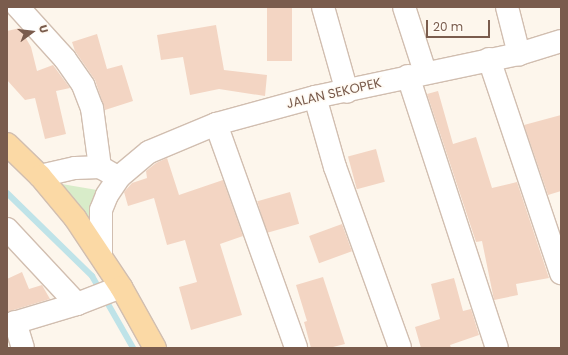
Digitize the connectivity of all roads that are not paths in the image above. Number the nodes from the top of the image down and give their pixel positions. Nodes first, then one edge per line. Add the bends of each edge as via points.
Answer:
1 (18, 7) edge
2 (323, 7) edge
3 (404, 7) edge
4 (507, 7) edge
5 (561, 41) edge
6 (519, 54) junction
7 (489, 59) junction
8 (417, 74) junction
9 (347, 92) junction
10 (315, 97) junction
11 (216, 124) junction
12 (9, 150) edge
13 (100, 167) junction
14 (40, 176) junction
15 (118, 178) junction
16 (7, 229) edge
17 (101, 255) junction
18 (561, 273) edge
19 (112, 291) junction
20 (79, 303) junction
21 (11, 324) edge
22 (24, 348) edge
23 (155, 348) edge
24 (296, 348) edge
25 (400, 348) edge
26 (497, 348) edge

1 - 13 street via 65,60 83,85 92,108
2 - 9 street
3 - 8 street
4 - 6 street
5 - 6 street, JALAN SEKOPEK
6 - 7 street, JALAN SEKOPEK
7 - 8 street, JALAN SEKOPEK
7 - 18 street
8 - 9 street, JALAN SEKOPEK
8 - 26 street
9 - 10 street, JALAN SEKOPEK
10 - 11 street, JALAN SEKOPEK
10 - 25 street via 335,167
11 - 15 street, JALAN SEKOPEK via 149,152
11 - 24 street
12 - 14 main road
13 - 14 street via 75,168
13 - 15 street
14 - 17 main road
15 - 17 street via 101,210
16 - 20 street
17 - 19 main road
19 - 20 street
19 - 23 main road
20 - 21 street
21 - 22 street

